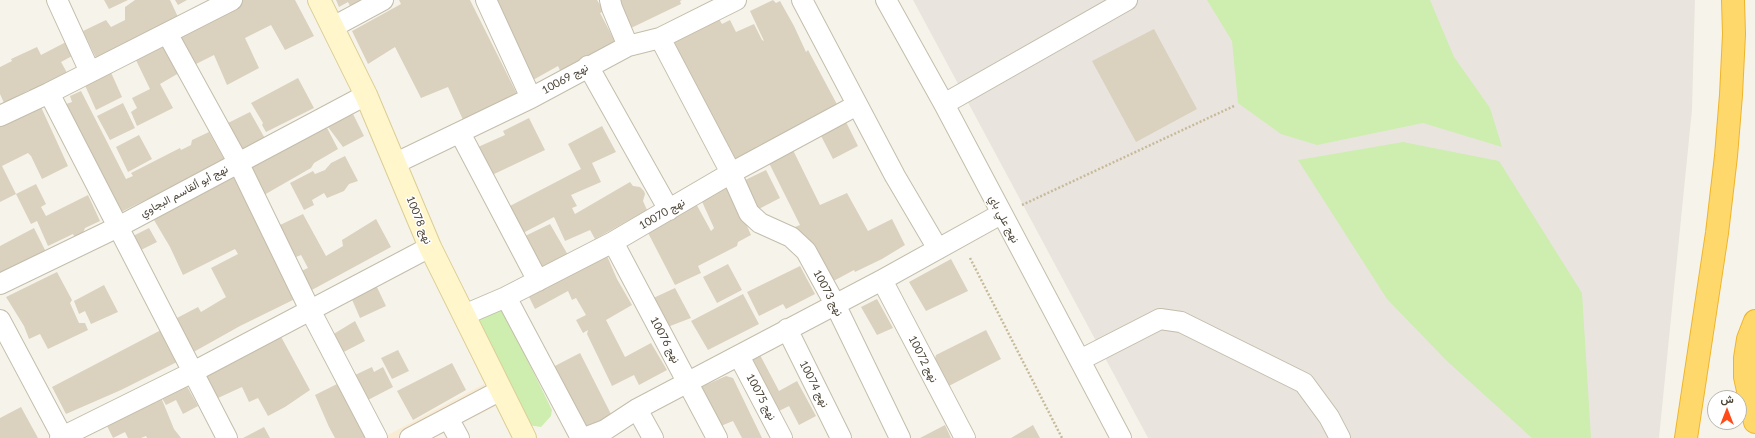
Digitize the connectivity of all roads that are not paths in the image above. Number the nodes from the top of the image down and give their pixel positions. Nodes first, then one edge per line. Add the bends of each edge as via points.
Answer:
1 (57, 0) edge
2 (319, 0) edge
3 (383, 0) edge
4 (486, 0) edge
5 (610, 0) edge
6 (736, 0) edge
7 (802, 0) edge
8 (886, 0) edge
9 (1127, 0) edge
10 (1733, 0) edge
11 (226, 1) edge
12 (333, 27) junction
13 (167, 33) junction
14 (660, 38) junction
15 (628, 46) junction
16 (588, 66) junction
17 (90, 72) junction
18 (49, 93) junction
19 (366, 95) junction
20 (531, 98) junction
21 (944, 104) junction
22 (857, 105) junction
23 (0, 116) edge
24 (460, 133) junction
25 (238, 162) junction
26 (396, 163) junction
27 (731, 173) junction
28 (669, 210) junction
29 (1002, 214) junction
30 (118, 227) junction
31 (613, 242) junction
32 (430, 247) junction
33 (938, 249) junction
34 (882, 280) junction
35 (538, 281) junction
36 (0, 284) edge
37 (506, 297) junction
38 (835, 304) junction
39 (310, 310) junction
40 (464, 315) junction
41 (0, 320) edge
42 (1755, 321) edge
43 (787, 329) junction
44 (739, 356) junction
45 (1080, 360) junction
46 (193, 372) junction
47 (688, 383) junction
48 (501, 390) junction
49 (637, 409) junction
50 (448, 418) junction
51 (1755, 422) edge
52 (62, 438) edge
53 (227, 438) edge
54 (377, 438) edge
55 (410, 438) edge
56 (458, 438) edge
57 (525, 438) edge
58 (581, 438) edge
59 (584, 438) edge
60 (653, 438) edge
61 (717, 438) edge
62 (782, 438) edge
63 (841, 438) edge
64 (900, 438) edge
65 (964, 438) edge
66 (1121, 438) edge
67 (1340, 438) edge
68 (1686, 438) edge

1 - 17 street
2 - 12 street, نهج 10078
3 - 12 street
4 - 20 street
5 - 15 street
6 - 14 street, نهج 10069
7 - 22 street
8 - 21 street, نهج علي باي
9 - 21 street
10 - 68 highway via 1732,88 1725,164
11 - 13 street
12 - 19 street, نهج 10078
13 - 17 street
13 - 25 street
14 - 15 street, نهج 10069
14 - 27 street, نهج 10073
15 - 16 street, نهج 10069
16 - 20 street, نهج 10069
16 - 28 street
17 - 18 street
18 - 23 street
18 - 30 street
19 - 25 street, نهج أبو ألقاسم البجاوي
19 - 26 street, نهج 10078
20 - 24 street, نهج 10069
21 - 29 street, نهج علي باي
22 - 27 street, نهج 10070
22 - 33 street
24 - 26 street, نهج 10069
24 - 35 street
25 - 30 street, نهج أبو ألقاسم البجاوي
25 - 39 street
26 - 32 street, نهج 10078
27 - 28 street, نهج 10070
27 - 38 street, نهج 10073 via 749,213 760,223 791,237 806,251
28 - 31 street, نهج 10070
29 - 33 street
29 - 45 street, نهج علي باي
30 - 36 street, نهج أبو ألقاسم البجاوي
30 - 46 street
31 - 35 street, نهج 10070
31 - 47 street, نهج 10076
32 - 39 street
32 - 40 street, نهج 10078
33 - 34 street
34 - 38 street
34 - 65 street, نهج 10072
35 - 37 street, نهج 10070
37 - 40 street, نهج 10070
37 - 58 street
38 - 43 street
38 - 64 street, نهج 10073
39 - 46 street
39 - 54 street
40 - 48 street, نهج 10078
41 - 52 street
42 - 51 highway via 1748,340 1745,377
43 - 44 street
43 - 63 street, نهج 10074
44 - 47 street
44 - 62 street, نهج 10075
45 - 66 street, نهج علي باي
45 - 67 street via 1160,319 1181,322 1304,384 1329,417
46 - 52 street
46 - 53 street
47 - 49 street
47 - 61 street, نهج 10076
48 - 50 street
48 - 57 street, نهج 10078
49 - 59 street via 605,430
49 - 60 street
50 - 55 street
50 - 56 street

